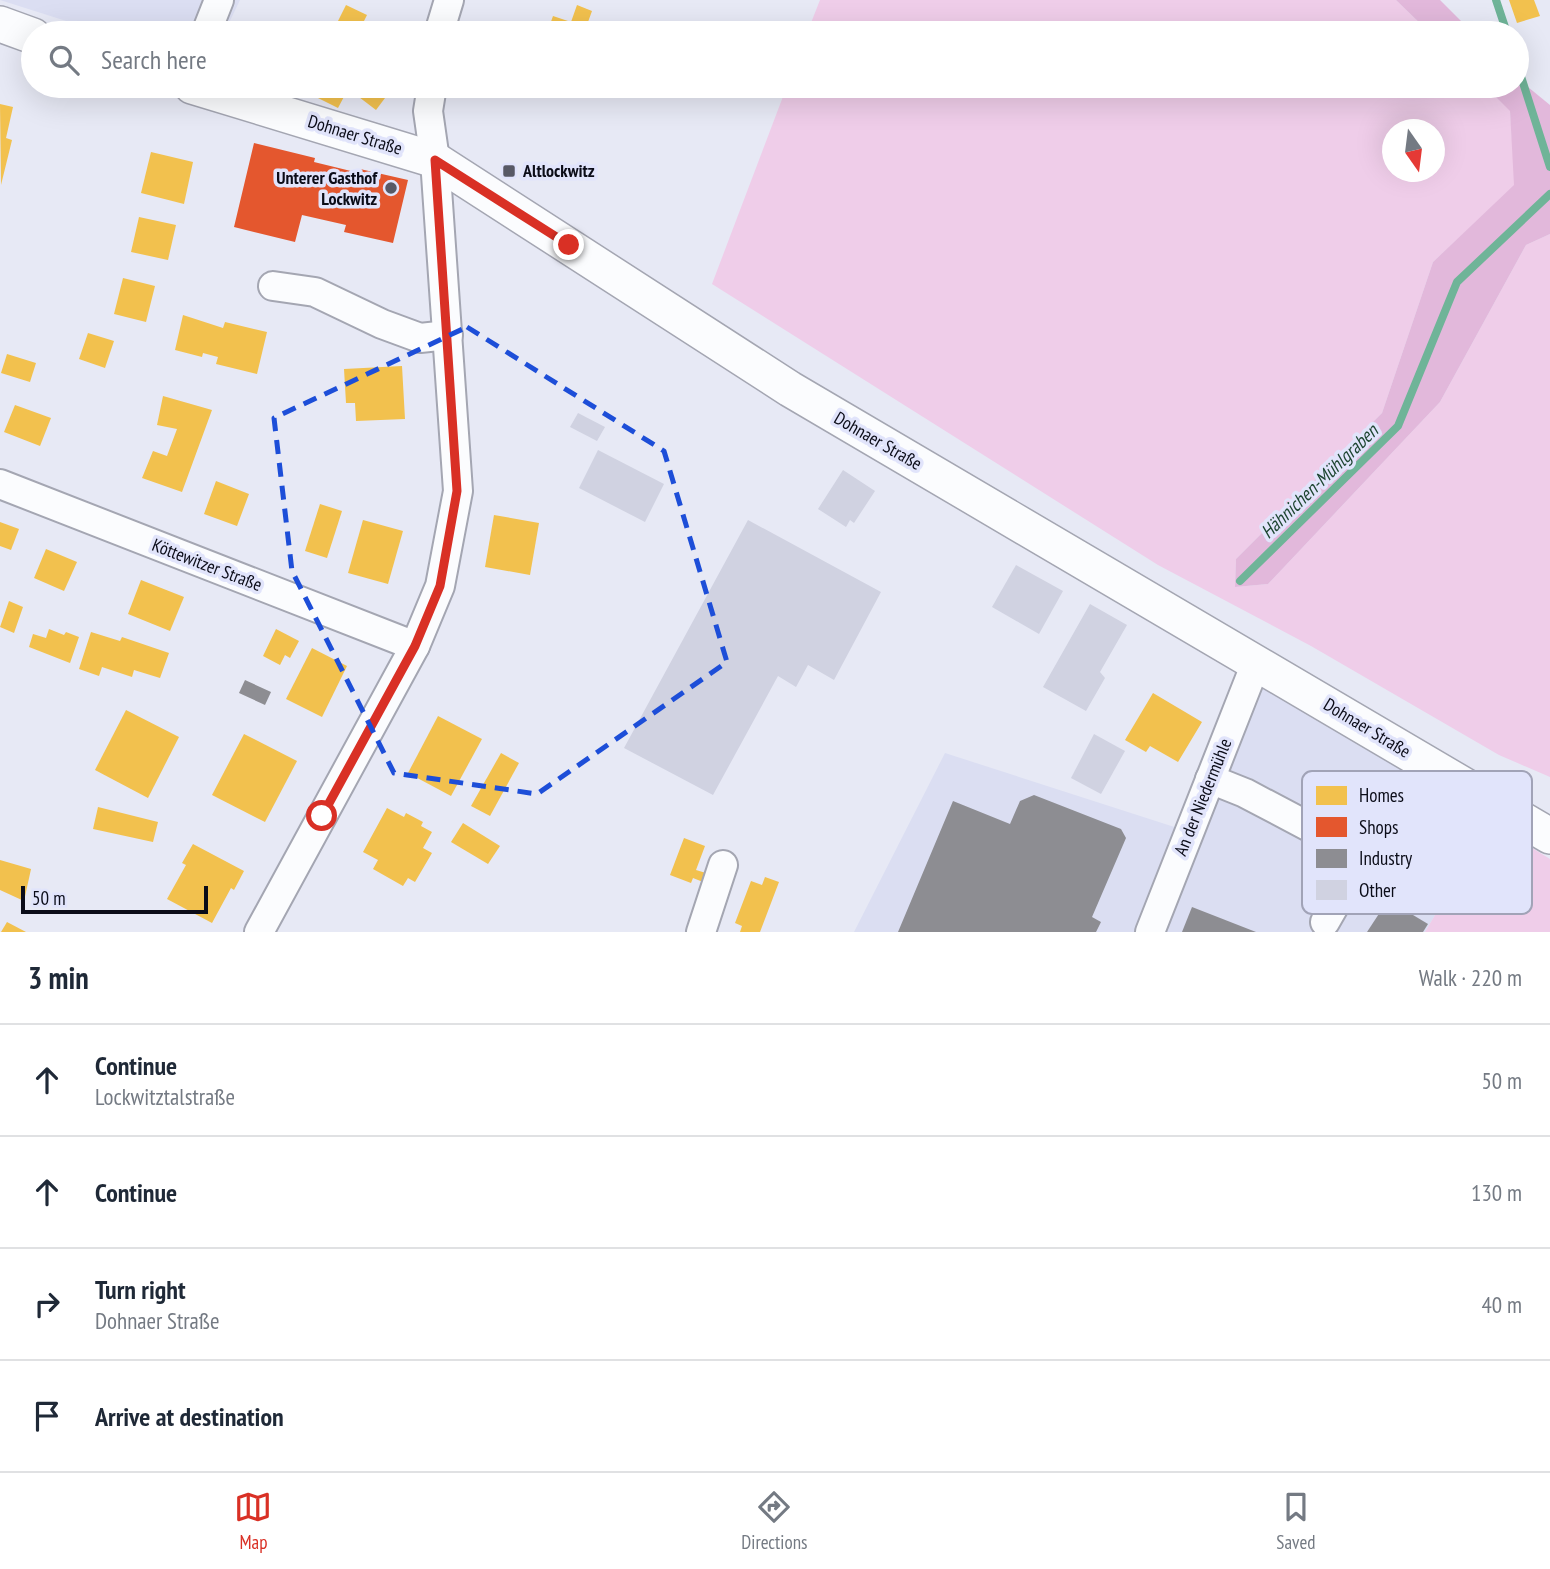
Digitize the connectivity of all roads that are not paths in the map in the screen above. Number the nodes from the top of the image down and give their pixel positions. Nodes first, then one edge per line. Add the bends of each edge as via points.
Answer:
1 (219, 0) edge
2 (449, 0) edge
3 (211, 21) edge
4 (443, 21) edge
5 (0, 24) edge
6 (21, 32) edge
7 (231, 98) edge
8 (430, 98) edge
9 (435, 160) junction
10 (273, 286) dead end
11 (448, 335) junction
12 (0, 484) edge
13 (415, 646) junction
14 (1256, 663) junction
15 (1440, 771) edge
16 (1210, 779) junction
17 (1302, 823) edge
18 (1532, 825) edge
19 (1550, 836) edge
20 (723, 865) dead end
21 (1330, 914) edge
22 (1325, 922) dead end
23 (259, 932) edge
24 (701, 932) edge
25 (1150, 932) edge

1 - 3 street
2 - 4 street
5 - 6 main road
7 - 9 main road, Dohnaer Straße
8 - 9 street
9 - 11 street
9 - 14 main road, Dohnaer Straße via 790,389
10 - 11 street via 314,292 420,338
11 - 13 street via 457,491 440,586
12 - 13 street, Köttewitzer Straße
13 - 23 street
14 - 15 main road, Dohnaer Straße
14 - 16 street, An der Niedermühle
16 - 17 street
16 - 25 street, An der Niedermühle
18 - 19 main road, Dohnaer Straße
20 - 24 street
21 - 22 street

